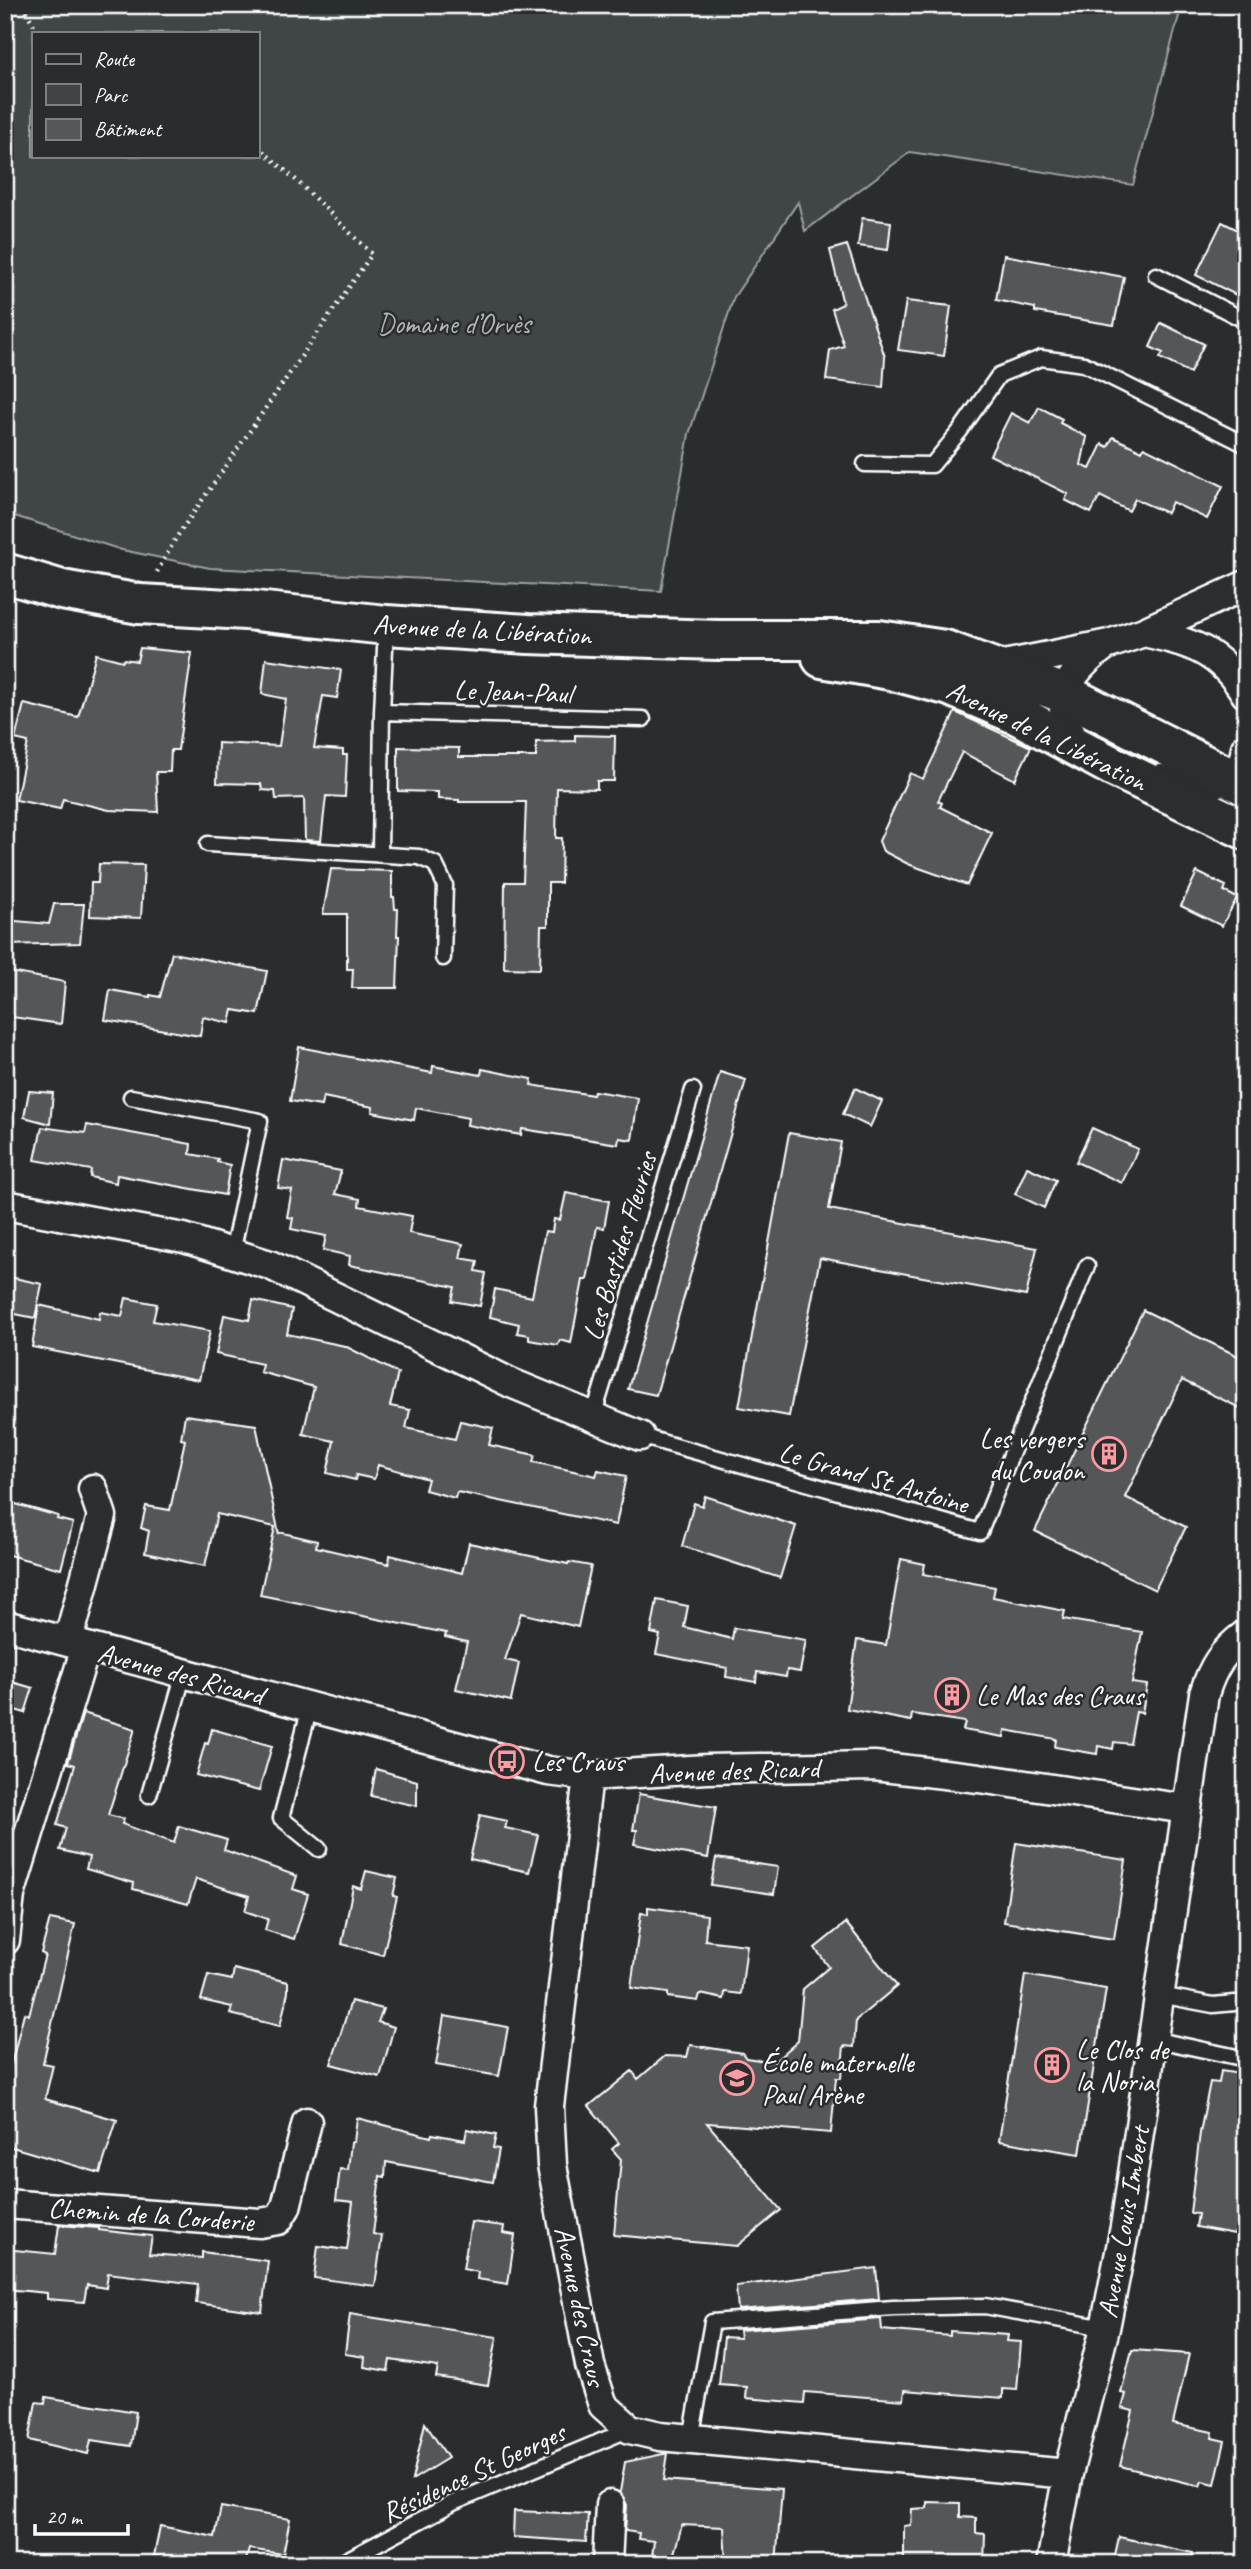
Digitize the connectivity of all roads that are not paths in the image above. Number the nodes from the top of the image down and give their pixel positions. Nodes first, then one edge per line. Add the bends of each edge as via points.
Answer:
1 (1156, 275) dead end
2 (1246, 321) edge
3 (1246, 445) edge
4 (864, 464) dead end
5 (5, 549) edge
6 (5, 573) edge
7 (1246, 586) edge
8 (246, 610) junction
9 (387, 625) junction
10 (1144, 632) junction
11 (718, 640) junction
12 (1109, 644) junction
13 (994, 667) junction
14 (1065, 694) junction
15 (1246, 694) edge
16 (382, 712) junction
17 (643, 719) dead end
18 (1078, 748) junction
19 (1114, 767) junction
20 (1240, 771) edge
21 (1246, 830) edge
22 (208, 844) dead end
23 (380, 853) junction
24 (443, 958) dead end
25 (693, 1090) dead end
26 (131, 1097) dead end
27 (5, 1205) edge
28 (232, 1253) junction
29 (1087, 1266) dead end
30 (593, 1417) junction
31 (640, 1436) joint
32 (93, 1489) dead end
33 (5, 1625) edge
34 (1240, 1644) edge
35 (77, 1645) junction
36 (184, 1673) junction
37 (310, 1707) junction
38 (588, 1776) junction
39 (149, 1795) dead end
40 (1186, 1809) junction
41 (319, 1849) dead end
42 (5, 1940) edge
43 (1160, 1995) junction
44 (1246, 2002) edge
45 (1153, 2039) junction
46 (1246, 2059) edge
47 (307, 2122) dead end
48 (5, 2204) edge
49 (1105, 2328) junction
50 (630, 2429) junction
51 (691, 2439) junction
52 (1068, 2474) junction
53 (610, 2505) dead end
54 (339, 2564) edge
55 (607, 2564) edge
56 (1051, 2564) edge

1 - 2 lane
3 - 4 lane via 1084,364 1041,358 999,375 932,465
5 - 8 main road, Avenue de la Libération via 148,589
6 - 8 main road, Avenue de la Libération via 117,600
7 - 10 street
8 - 9 main road, Avenue de la Libération
9 - 11 main road, Avenue de la Libération
9 - 16 lane
10 - 12 street
10 - 15 street via 1213,655
11 - 13 main road, Avenue de la Libération via 879,640 945,650
11 - 18 main road, Avenue de la Libération via 890,670 950,686 1018,715
12 - 13 street
12 - 14 street via 1084,662
13 - 14 main road, Avenue de la Libération
14 - 18 street via 1069,733
14 - 20 main road, Avenue de la Libération
16 - 17 lane, Le Jean-Paul
16 - 23 lane
18 - 19 main road, Avenue de la Libération
19 - 20 street via 1203,786
19 - 21 main road, Avenue de la Libération
22 - 23 lane
23 - 24 lane via 419,857 435,864 445,886
25 - 30 lane, Les Bastides Fleuries
26 - 28 lane via 260,1121
27 - 28 street via 184,1238
28 - 30 street via 270,1265 511,1383
29 - 31 lane, Le Grand St Antoine via 979,1532
30 - 31 street
32 - 35 street via 102,1516
33 - 35 street, Avenue des Ricard
34 - 40 street, Avenue Louis Imbert via 1212,1669 1203,1694
35 - 36 street, Avenue des Ricard
35 - 42 street via 10,1895
36 - 37 street, Avenue des Ricard
36 - 39 lane
37 - 38 street, Avenue des Ricard via 548,1772
37 - 41 lane via 281,1818
38 - 40 street, Avenue des Ricard via 874,1766
38 - 50 street, Avenue des Craus via 549,2106 552,2165 590,2365 603,2405
40 - 43 street, Avenue Louis Imbert
43 - 44 lane via 1213,2005
43 - 45 street, Avenue Louis Imbert
45 - 46 lane
45 - 49 street, Avenue Louis Imbert
47 - 48 street, Chemin de la Corderie via 286,2207 278,2220 260,2223
49 - 51 lane via 985,2306 712,2322
49 - 52 street, Avenue Louis Imbert
50 - 51 street, Avenue des Craus
50 - 54 lane, Résidence St Georges via 453,2503
51 - 52 street, Avenue des Craus
52 - 56 street, Avenue Louis Imbert
53 - 55 street

